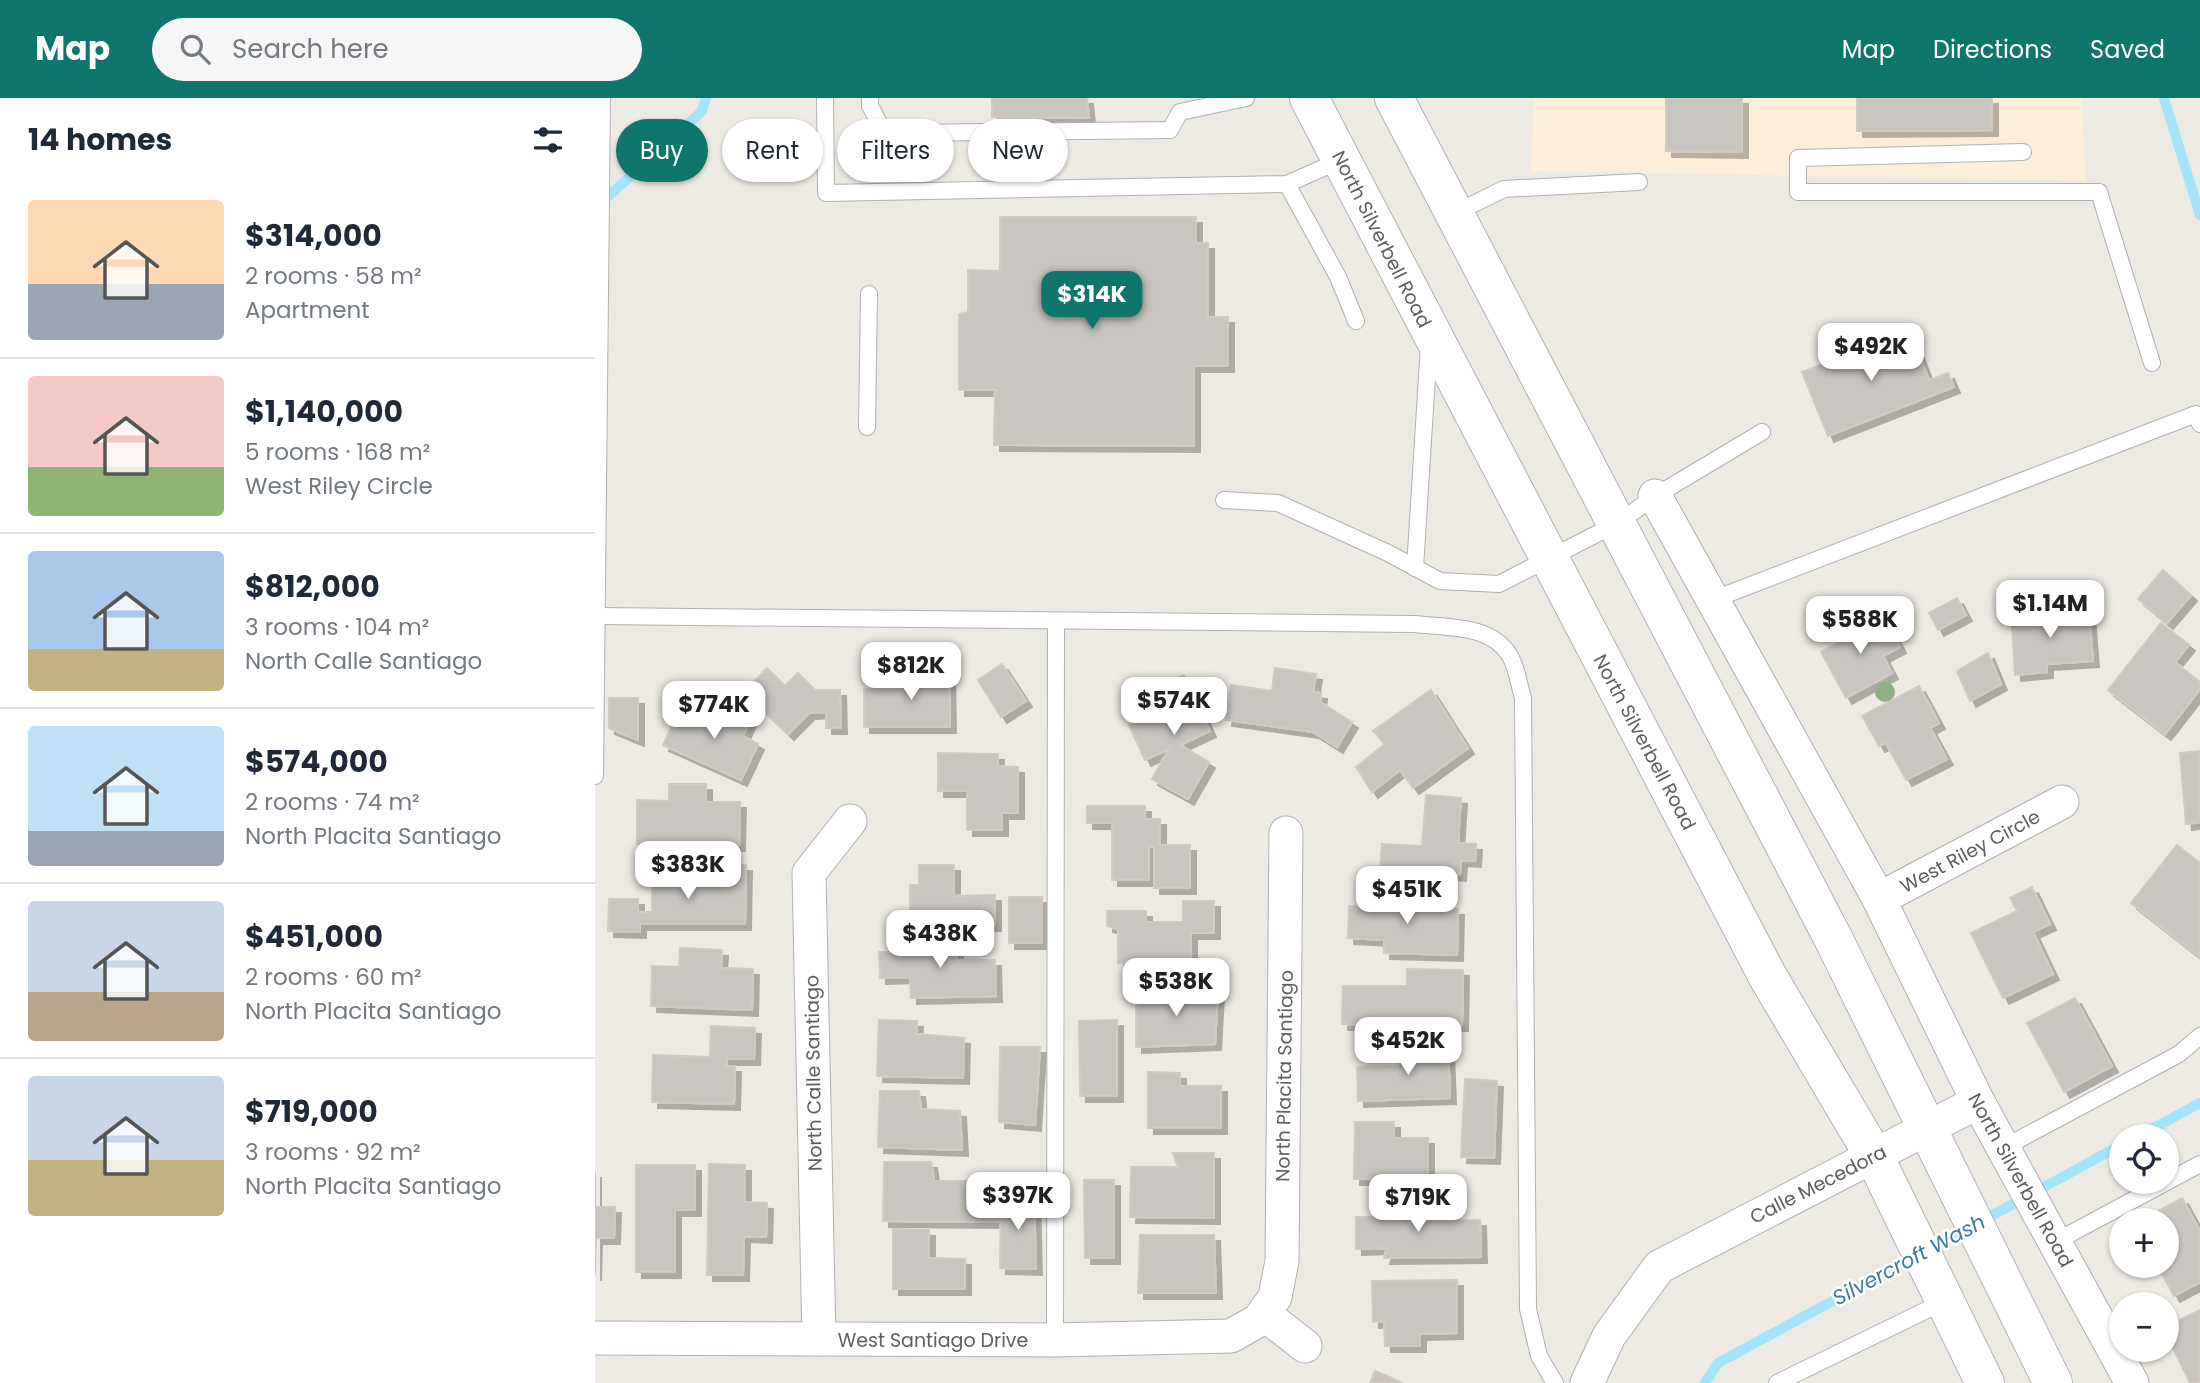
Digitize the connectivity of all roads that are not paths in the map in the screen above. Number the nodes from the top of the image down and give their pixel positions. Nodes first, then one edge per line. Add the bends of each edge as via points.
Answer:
1 (602, 98) edge
2 (825, 98) edge
3 (870, 98) edge
4 (1246, 98) edge
5 (1309, 98) edge
6 (1394, 98) edge
7 (2023, 152) dead end
8 (1341, 160) junction
9 (1639, 182) dead end
10 (1287, 184) junction
11 (1455, 213) junction
12 (869, 294) dead end
13 (1356, 321) dead end
14 (1429, 332) junction
15 (2152, 363) dead end
16 (2200, 424) edge
17 (867, 427) dead end
18 (1762, 432) dead end
19 (1655, 496) junction
20 (1224, 500) dead end
21 (1618, 523) junction
22 (1549, 558) junction
23 (1415, 568) junction
24 (1712, 600) junction
25 (597, 616) junction
26 (1056, 622) junction
27 (595, 776) edge
28 (2062, 802) dead end
29 (850, 821) dead end
30 (1286, 833) dead end
31 (1879, 899) junction
32 (2200, 1036) edge
33 (1978, 1102) junction
34 (1926, 1128) junction
35 (1874, 1156) junction
36 (2007, 1157) junction
37 (2200, 1164) edge
38 (2053, 1237) junction
39 (1943, 1296) junction
40 (1264, 1314) junction
41 (595, 1338) edge
42 (819, 1339) junction
43 (1055, 1340) junction
44 (1305, 1346) dead end
45 (1555, 1383) edge
46 (1587, 1383) edge
47 (1777, 1383) edge
48 (1985, 1383) edge
49 (2053, 1383) edge
50 (2132, 1383) edge

1 - 25 lane
2 - 10 lane via 826,193
3 - 4 lane via 882,128 896,133 1170,130 1180,112
5 - 8 main road, North Silverbell Road
6 - 11 main road
7 - 15 lane via 1798,158 1798,192 2099,192
8 - 10 lane
8 - 14 main road, North Silverbell Road
9 - 11 lane via 1504,189
10 - 13 lane via 1338,277
11 - 21 main road
12 - 17 lane
14 - 22 main road, North Silverbell Road
14 - 23 lane
16 - 24 lane via 2196,414
18 - 19 lane
19 - 21 lane
19 - 24 street, North Silverbell Road
20 - 23 lane via 1278,503
21 - 22 lane
21 - 34 main road
22 - 23 lane via 1499,583 1440,581
22 - 35 main road, North Silverbell Road via 1768,977
24 - 31 street, North Silverbell Road
25 - 26 lane
25 - 27 lane
26 - 43 lane
26 - 45 lane via 1415,624 1480,631 1498,641 1511,657 1523,698 1528,1309 1539,1356
28 - 31 street, West Riley Circle
29 - 42 street, North Calle Santiago via 809,873
30 - 40 street, North Placita Santiago via 1282,1261 1275,1297
31 - 33 street, North Silverbell Road
32 - 36 lane via 2179,1054
33 - 34 street, Calle Mecedora
33 - 36 street, North Silverbell Road
34 - 35 street, Calle Mecedora
34 - 49 main road
35 - 39 main road, North Silverbell Road
35 - 46 street, Calle Mecedora via 1658,1267 1609,1336
36 - 38 street, North Silverbell Road
37 - 38 lane
38 - 50 street, North Silverbell Road
39 - 47 lane
39 - 48 main road, North Silverbell Road
40 - 43 street, West Santiago Drive via 1231,1336
40 - 44 street
41 - 42 street, West Santiago Drive
42 - 43 street, West Santiago Drive

